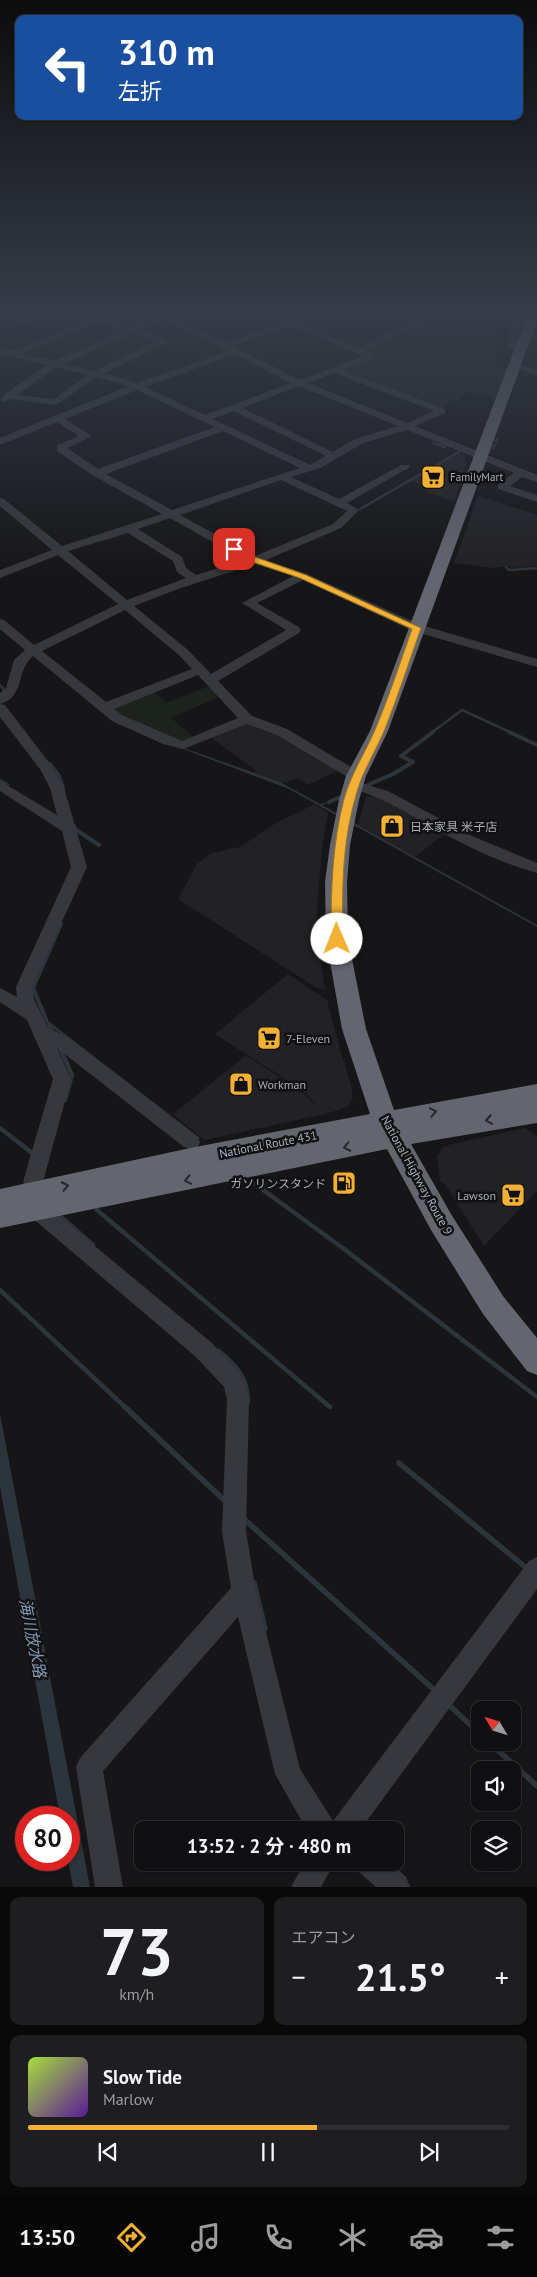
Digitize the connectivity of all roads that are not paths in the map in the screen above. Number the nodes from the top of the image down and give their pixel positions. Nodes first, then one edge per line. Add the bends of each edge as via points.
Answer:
1 (38, 401) edge
2 (55, 401) edge
3 (102, 401) edge
4 (166, 401) edge
5 (253, 401) edge
6 (343, 401) edge
7 (416, 401) edge
8 (502, 401) edge
9 (235, 408) junction
10 (58, 419) junction
11 (204, 419) junction
12 (406, 427) junction
13 (223, 428) junction
14 (0, 442) edge
15 (334, 456) junction
16 (480, 456) junction
17 (405, 467) dead end
18 (309, 468) junction
19 (98, 473) junction
20 (521, 473) junction
21 (282, 477) junction
22 (537, 479) edge
23 (537, 499) edge
24 (0, 501) edge
25 (339, 503) junction
26 (173, 514) junction
27 (130, 529) junction
28 (61, 550) junction
29 (255, 560) junction
30 (0, 574) edge
31 (303, 576) junction
32 (194, 579) junction
33 (126, 605) junction
34 (0, 623) edge
35 (417, 628) junction
36 (33, 650) junction
37 (537, 663) edge
38 (200, 670) junction
39 (210, 680) junction
40 (0, 700) edge
41 (0, 708) edge
42 (104, 708) junction
43 (247, 719) junction
44 (355, 780) junction
45 (0, 785) edge
46 (67, 828) junction
47 (537, 868) edge
48 (0, 994) edge
49 (38, 1025) junction
50 (537, 1094) edge
51 (537, 1112) edge
52 (390, 1130) junction
53 (191, 1142) dead end
54 (0, 1200) edge
55 (34, 1202) junction
56 (0, 1217) edge
57 (537, 1361) edge
58 (537, 1569) edge
59 (244, 1592) junction
60 (318, 1821) edge
61 (350, 1821) edge
62 (315, 1871) edge
63 (378, 1871) edge
64 (109, 1887) edge
65 (305, 1887) edge
66 (396, 1887) edge

1 - 2 street
3 - 10 street
4 - 11 street
5 - 9 street
6 - 12 street
7 - 12 street via 442,411
8 - 16 highway, National Highway Route 9
9 - 11 street
9 - 15 street
10 - 14 street
10 - 19 street via 87,436 60,449
11 - 13 street
12 - 15 street via 359,441
12 - 16 street
13 - 18 street
13 - 19 street
15 - 18 street
16 - 20 street
16 - 35 highway, National Highway Route 9
17 - 25 street
18 - 21 street
19 - 26 street
20 - 22 street
20 - 23 street via 502,487
21 - 25 street
21 - 26 street
24 - 28 street
25 - 29 street via 354,510 337,526
26 - 27 street
26 - 29 street
27 - 28 street
27 - 32 street via 178,559 181,570
28 - 30 street
28 - 33 street
29 - 31 street
29 - 32 street
31 - 35 street
31 - 39 street via 248,604 295,630
32 - 33 street
33 - 36 street
33 - 38 street
34 - 36 street
35 - 37 street
35 - 44 highway, National Highway Route 9 via 380,731
36 - 40 street via 20,660 12,690
36 - 42 street
38 - 39 street
38 - 42 street
39 - 43 street
41 - 46 street via 46,768 57,788
42 - 43 street via 135,728 183,745
43 - 44 street via 282,732
44 - 47 street via 511,860
44 - 52 highway, National Highway Route 9 via 345,820 336,882 337,939 354,1029
45 - 46 street
46 - 49 street via 79,867 24,987
48 - 49 street
49 - 53 street
49 - 55 street via 62,1079 34,1178
52 -> 50 highway, National Route 431 via 512,1097
51 -> 52 highway, National Route 431
52 - 55 highway, National Route 431
52 - 57 highway, National Highway Route 9 via 441,1222 493,1304
54 - 55 highway, National Route 431
55 - 56 highway, National Route 431
55 - 59 street via 204,1350 233,1382 238,1399 234,1531
58 - 61 street
59 - 60 street via 288,1774
59 - 64 street via 89,1767
62 - 65 street
63 - 66 street

